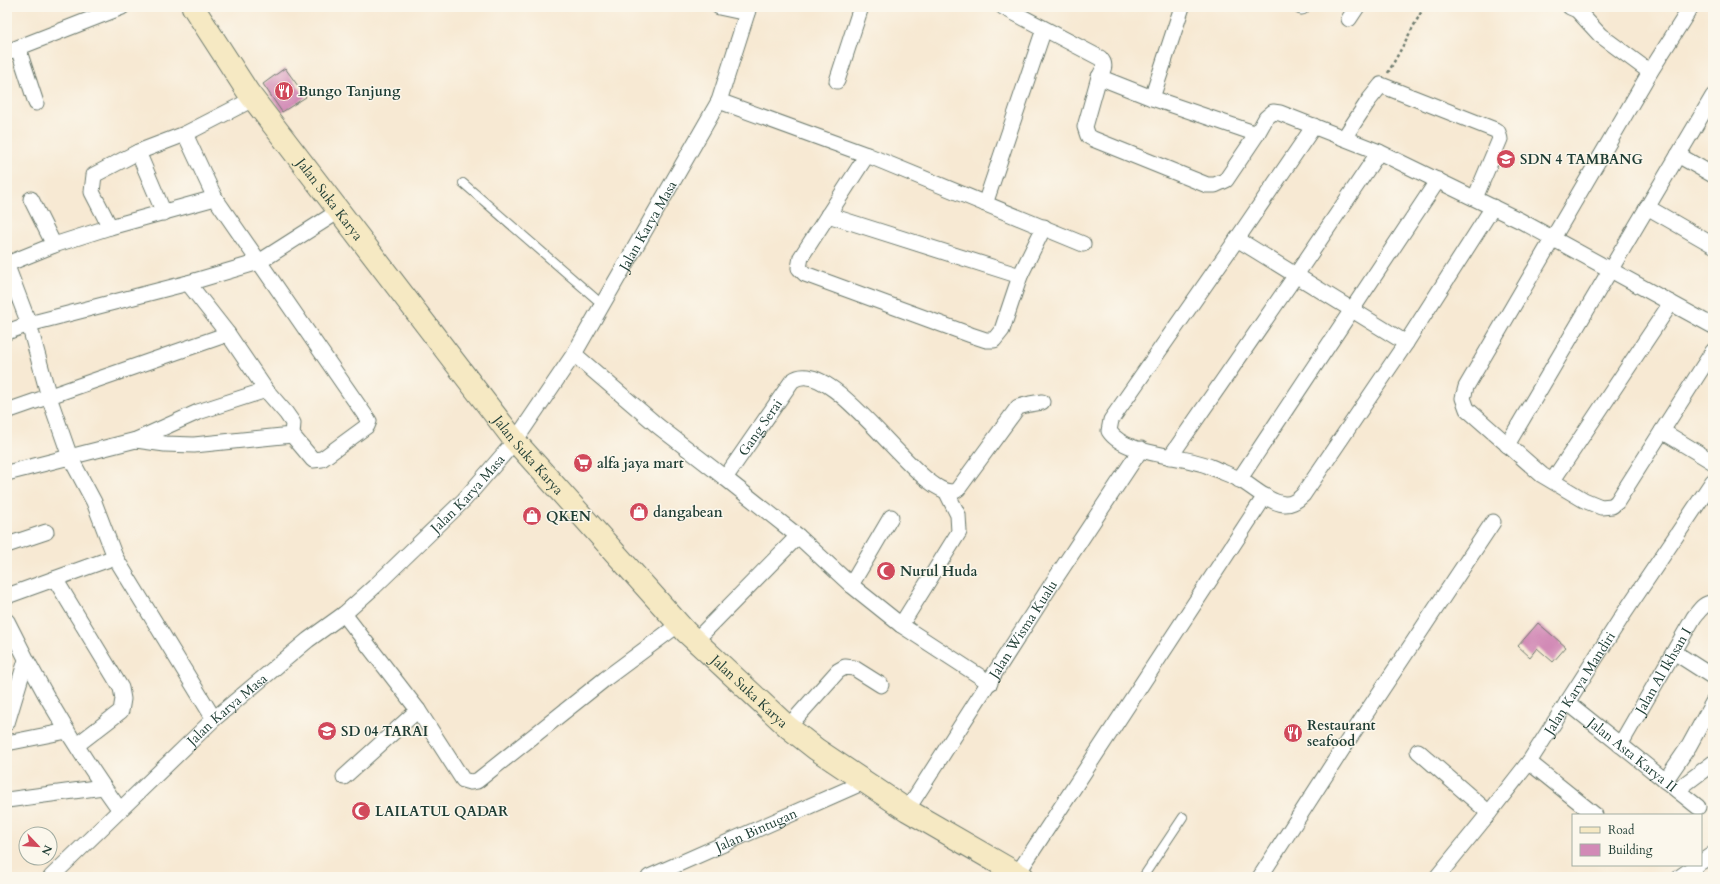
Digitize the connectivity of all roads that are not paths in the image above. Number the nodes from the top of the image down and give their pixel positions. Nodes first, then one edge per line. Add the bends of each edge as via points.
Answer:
1 (122, 7) edge
2 (193, 7) edge
3 (719, 7) edge
4 (861, 7) edge
5 (1003, 7) edge
6 (1182, 7) edge
7 (1570, 7) edge
8 (1691, 7) edge
9 (748, 10) edge
10 (1044, 29) junction
11 (12, 50) edge
12 (1650, 72) junction
13 (1099, 77) junction
14 (837, 81) dead end
15 (1152, 98) junction
16 (1712, 98) edge
17 (253, 99) junction
18 (719, 101) junction
19 (36, 103) dead end
20 (1314, 126) junction
21 (185, 134) junction
22 (1257, 134) junction
23 (1344, 138) junction
24 (138, 152) junction
25 (1380, 152) junction
26 (867, 155) junction
27 (1678, 155) junction
28 (1713, 175) edge
29 (1438, 180) junction
30 (463, 183) dead end
31 (215, 198) junction
32 (1475, 198) junction
33 (31, 199) dead end
34 (985, 204) junction
35 (1493, 207) junction
36 (1647, 208) junction
37 (339, 211) junction
38 (164, 212) junction
39 (828, 215) junction
40 (110, 227) junction
41 (1044, 227) junction
42 (1238, 239) junction
43 (1554, 239) junction
44 (1083, 244) dead end
45 (54, 245) junction
46 (1713, 245) edge
47 (259, 262) junction
48 (7, 265) edge
49 (1610, 269) junction
50 (1020, 276) junction
51 (1296, 276) junction
52 (188, 284) junction
53 (1671, 303) junction
54 (603, 305) junction
55 (1352, 310) junction
56 (29, 324) junction
57 (1713, 326) edge
58 (7, 332) edge
59 (228, 334) junction
60 (1406, 343) junction
61 (1713, 351) edge
62 (574, 354) junction
63 (266, 390) junction
64 (49, 397) junction
65 (1042, 402) dead end
66 (7, 411) edge
67 (1662, 431) junction
68 (292, 435) junction
69 (136, 440) junction
70 (515, 441) junction
71 (1506, 445) junction
72 (1141, 449) junction
73 (70, 456) junction
74 (1170, 457) junction
75 (1713, 462) edge
76 (7, 473) edge
77 (726, 478) junction
78 (1240, 480) junction
79 (1553, 480) junction
80 (1713, 481) edge
81 (947, 493) junction
82 (1264, 496) junction
83 (891, 517) dead end
84 (1493, 522) dead end
85 (46, 532) dead end
86 (798, 536) junction
87 (7, 545) edge
88 (115, 557) junction
89 (55, 579) junction
90 (851, 585) junction
91 (7, 596) edge
92 (1713, 603) edge
93 (344, 614) junction
94 (7, 621) edge
95 (679, 624) junction
96 (901, 625) junction
97 (695, 641) junction
98 (1674, 652) junction
99 (26, 660) junction
100 (1713, 677) edge
101 (990, 683) junction
102 (881, 685) dead end
103 (1567, 702) junction
104 (1713, 702) edge
105 (418, 710) junction
106 (214, 719) junction
107 (7, 723) edge
108 (788, 727) junction
109 (67, 731) junction
110 (7, 743) edge
111 (77, 745) junction
112 (1620, 745) junction
113 (1418, 751) dead end
114 (1529, 762) junction
115 (1713, 763) edge
116 (344, 777) dead end
117 (1665, 781) junction
118 (864, 782) junction
119 (103, 787) junction
120 (1676, 790) junction
121 (7, 800) edge
122 (1698, 807) dead end
123 (120, 810) junction
124 (907, 810) junction
125 (1489, 813) junction
126 (1593, 814) edge
127 (1183, 817) dead end
128 (1713, 854) edge
129 (1702, 861) edge
130 (1696, 866) edge
131 (1020, 875) edge
132 (51, 877) edge
133 (649, 877) edge
134 (1144, 877) edge
135 (1260, 877) edge
136 (1437, 877) edge
137 (1680, 877) edge

1 - 11 street
2 - 17 main road, Jalan Suka Karya
3 - 9 street
4 - 14 street
5 - 10 street
6 - 15 street
7 - 12 street via 1578,10 1600,34
8 - 12 street
9 - 18 street, Jalan Karya Masa
10 - 13 street via 1100,58 1104,66
10 - 34 street
11 - 19 street
12 - 43 street
13 - 15 street
13 - 22 street via 1085,122 1088,136 1207,185 1215,185 1226,180
15 - 22 street
16 - 27 street
17 - 21 street
17 - 37 main road, Jalan Suka Karya
18 - 26 street
18 - 54 street, Jalan Karya Masa
20 - 22 street via 1273,112 1266,118
20 - 23 street
20 - 42 street
21 - 24 street
21 - 31 street
23 - 25 street
23 - 32 street via 1381,85 1498,132 1499,143
24 - 38 street
24 - 40 street via 94,175 92,192
25 - 29 street
25 - 51 street
26 - 34 street
26 - 39 street
27 - 28 street
27 - 36 street
29 - 32 street
29 - 55 street
30 - 54 lane
31 - 38 street
31 - 47 street
32 - 35 street
33 - 45 street
34 - 41 street
35 - 43 street
35 - 60 street
36 - 46 street
36 - 49 street
37 - 47 street
37 - 70 main road, Jalan Suka Karya
38 - 40 street
39 - 50 street
39 - 50 street via 801,257 799,268 805,274 971,335 991,340 998,336
40 - 45 street
41 - 44 street
41 - 50 street
42 - 51 street
42 - 72 street via 1111,420 1109,431 1115,439
43 - 49 street
43 - 71 street via 1464,393 1467,409
45 - 48 street
47 - 52 street
47 - 68 street via 369,421 367,426 322,459 313,460
48 - 56 street
49 - 53 street
49 - 71 street
51 - 55 street
51 - 74 street
52 - 56 street
52 - 59 street
53 - 57 street
53 - 79 street
54 - 62 street, Jalan Karya Masa
55 - 60 street
55 - 78 street
56 - 58 street
56 - 64 street
59 - 63 street
59 - 64 street
60 - 82 street via 1299,500 1284,504
61 - 67 street
62 - 70 street, Jalan Karya Masa
62 - 77 street via 658,426
63 - 68 street via 293,423
63 - 69 street via 198,412
64 - 66 street
64 - 73 street
65 - 81 street via 1018,408 958,489
67 - 75 street
67 - 79 street via 1612,506 1601,507 1592,504
68 - 69 street via 194,445
69 - 73 street
70 - 93 street, Jalan Karya Masa via 464,500
70 - 95 main road, Jalan Suka Karya
71 - 79 street via 1542,475
72 - 74 street
72 - 101 street, Jalan Wisma Kualu
73 - 76 street
73 - 88 street via 94,502
74 - 78 street via 1208,465
77 - 81 street, Gang Serai via 776,402 792,381 803,376 832,388 920,474
77 - 86 street
78 - 82 street
80 - 103 street, Jalan Karya Mandiri
81 - 96 street via 958,515 959,532
82 - 131 street
83 - 90 street
84 - 135 street
85 - 87 street
86 - 90 street
86 - 97 street
88 - 89 street
88 - 106 street
89 - 91 street
89 - 111 street via 121,688 123,699 121,710
90 - 96 street
92 - 98 street, Jalan Al Ikhsan I via 1706,604 1700,609
93 - 105 street
93 - 106 street, Jalan Karya Masa via 308,640
94 - 99 street
95 - 97 main road, Jalan Suka Karya
95 - 105 street via 472,782 463,780
96 - 101 street
97 - 108 main road, Jalan Suka Karya
98 - 100 street
98 - 112 street, Jalan Al Ikhsan I
99 - 107 street
99 - 109 street
101 - 124 street, Jalan Wisma Kualu
102 - 108 street via 854,668 845,667 838,671
103 - 112 street, Jalan Asta Karya II
103 - 114 street, Jalan Karya Mandiri
104 - 117 street via 1689,746
105 - 116 street
106 - 123 street, Jalan Karya Masa
108 - 118 main road, Jalan Suka Karya
109 - 110 street
109 - 111 street
111 - 119 street
112 - 117 street, Jalan Asta Karya II
113 - 125 street
114 - 125 street, Jalan Karya Mandiri
114 - 126 street
115 - 120 street
117 - 120 street, Jalan Asta Karya II
118 - 124 main road, Jalan Suka Karya
118 - 133 street, Jalan Bintugan
119 - 121 street
119 - 123 street
120 - 122 street, Jalan Asta Karya II
123 - 132 street, Jalan Karya Masa
124 - 131 main road, Jalan Suka Karya
125 - 136 street, Jalan Karya Mandiri
127 - 134 lane
128 - 129 street
130 - 137 street

